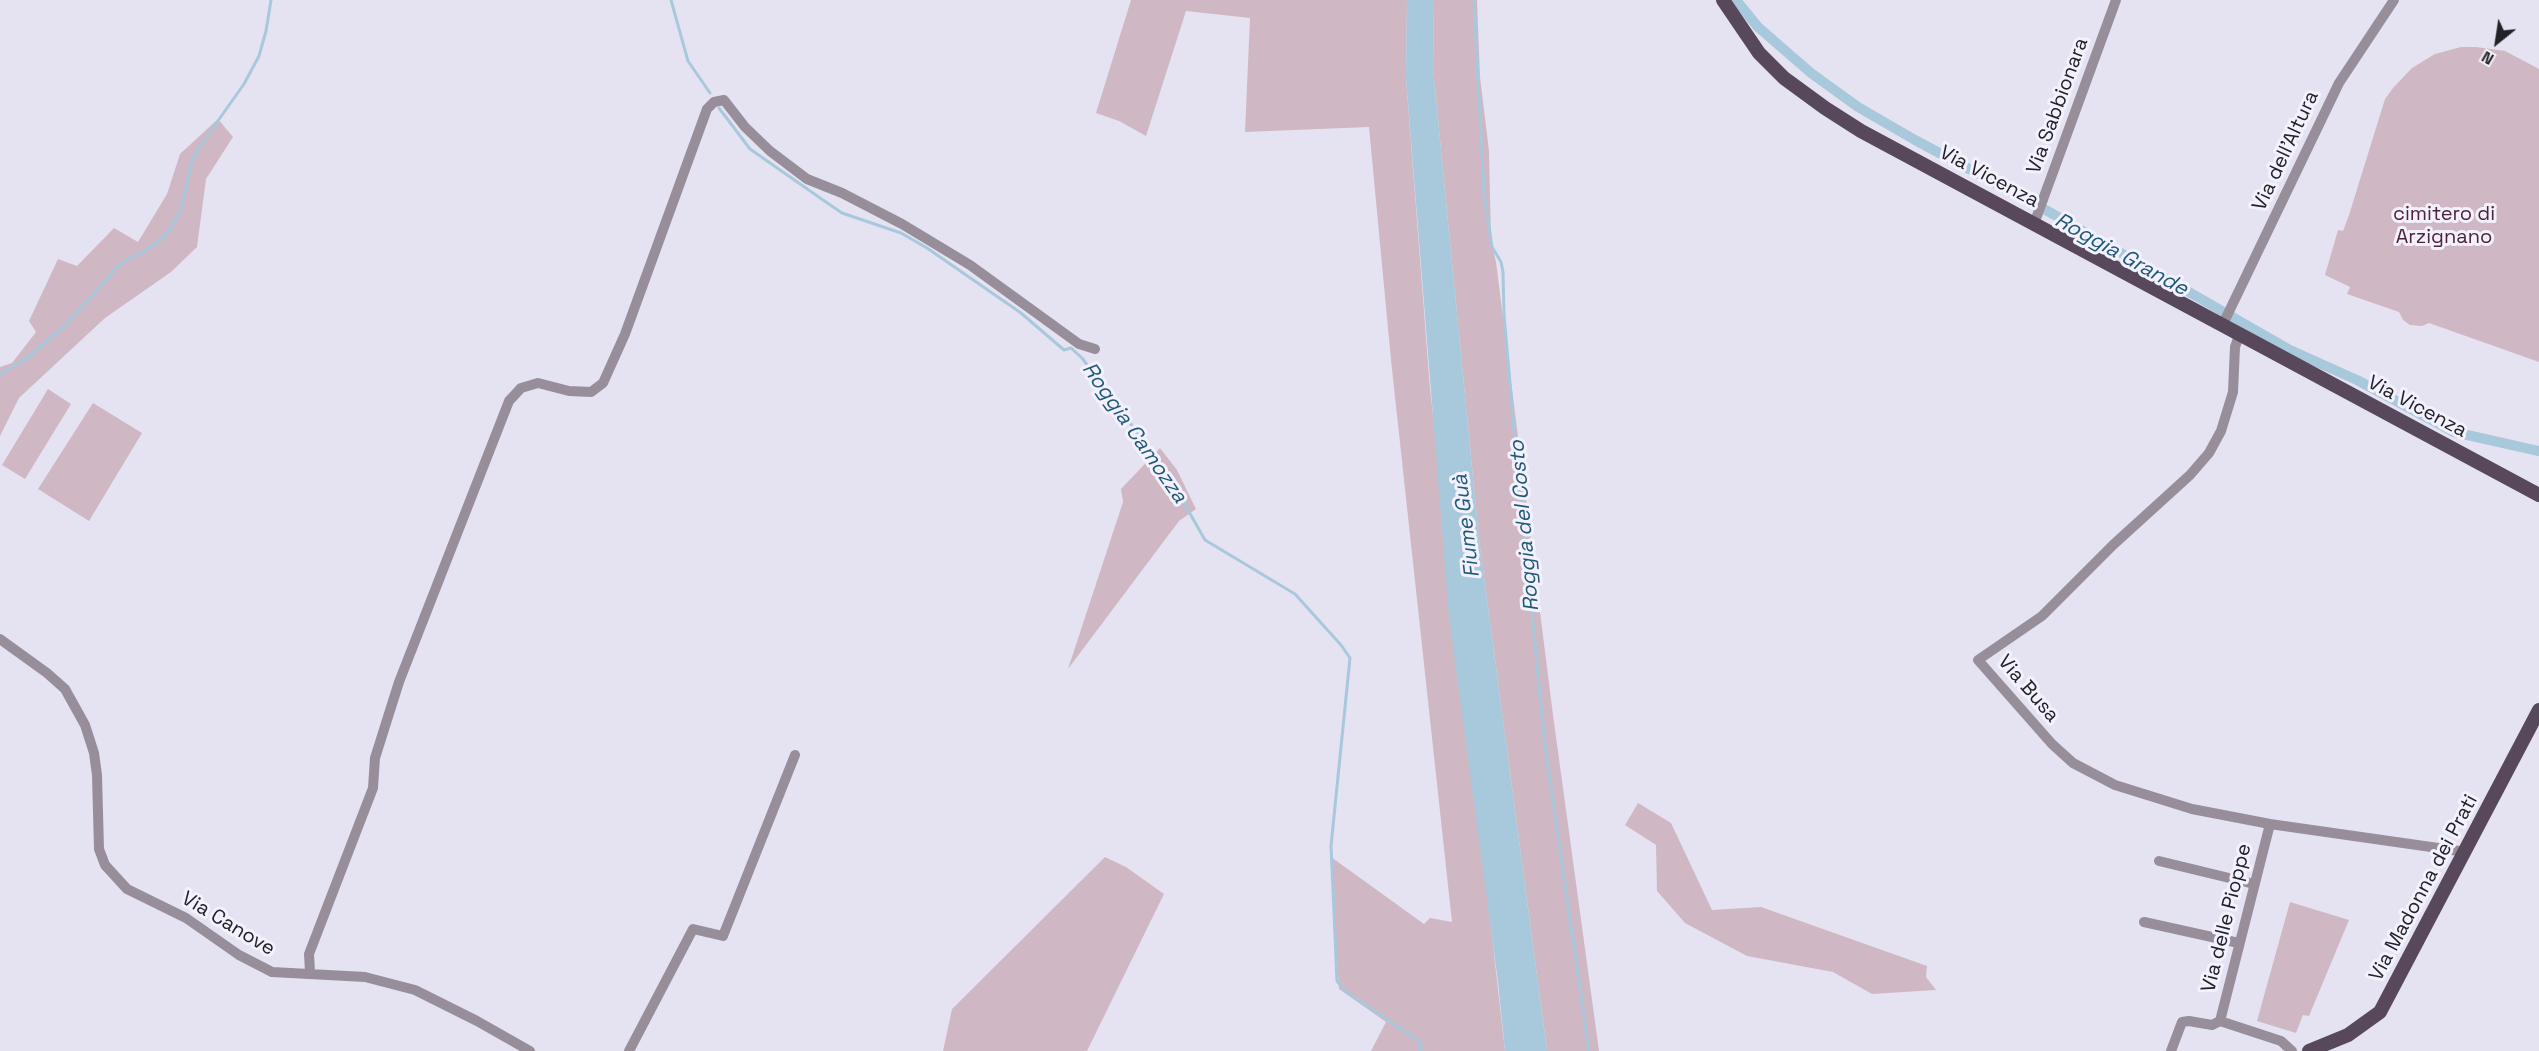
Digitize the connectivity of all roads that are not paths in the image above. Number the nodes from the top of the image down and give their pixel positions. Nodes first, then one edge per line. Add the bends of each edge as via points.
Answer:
1 (1723, 0) edge
2 (2116, 0) edge
3 (2394, 0) edge
4 (2035, 224) junction
5 (2223, 324) junction
6 (2240, 333) junction
7 (1095, 349) dead end
8 (2522, 486) junction
9 (2539, 495) edge
10 (2539, 503) edge
11 (0, 639) edge
12 (2539, 710) edge
13 (795, 754) dead end
14 (2270, 824) junction
15 (2466, 852) junction
16 (2160, 861) dead end
17 (2254, 884) junction
18 (2144, 922) dead end
19 (2239, 943) junction
20 (310, 972) junction
21 (2220, 1021) junction
22 (530, 1051) edge
23 (629, 1051) edge
24 (2171, 1051) edge
25 (2292, 1051) edge
26 (2309, 1051) edge

1 - 4 main road, Via Vicenza via 1759,53 1784,78 1825,108
2 - 4 street, Via Sabbionara
3 - 5 street, Via dell'Altura via 2339,83
4 - 5 main road, Via Vicenza
5 - 6 main road, Via Vicenza
6 - 8 main road, Via Vicenza
6 - 14 street, Via Busa via 2235,347 2233,392 2221,431 2209,453 2042,616 1978,660 2073,764 2115,785 2155,798
7 - 20 street via 1079,344 970,265 902,224 807,179 770,151 724,100 714,102 707,109 625,334 603,383 591,392 538,383 521,388 509,401 399,682 375,758 373,788 309,954
8 - 9 main road, Via Vicenza
8 - 10 main road, Via Vicenza
11 - 20 street, Via Canove via 65,689 85,725 97,775 99,849 115,878 127,889 186,918 239,955 272,972
12 - 15 main road, Via Madonna dei Prati
13 - 23 street via 723,936 693,929
14 - 15 street, Via Busa
14 - 17 street, Via delle Pioppe
15 - 26 main road, Via Madonna dei Prati via 2380,1012 2348,1035
16 - 17 street
17 - 19 street, Via delle Pioppe
18 - 19 street
19 - 21 street, Via delle Pioppe
20 - 22 street, Via Canove via 365,977 415,990
21 - 24 street via 2212,1025 2182,1022
21 - 25 street via 2281,1041

